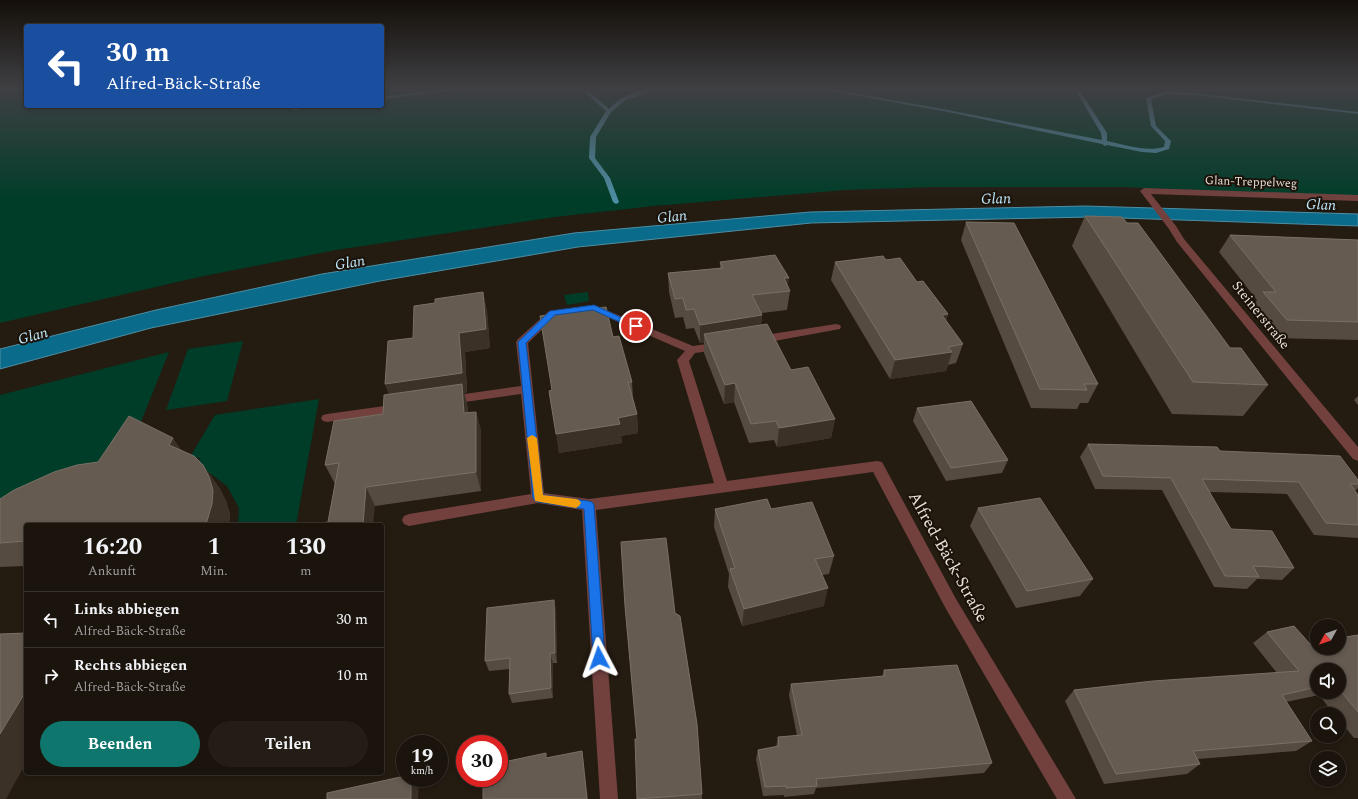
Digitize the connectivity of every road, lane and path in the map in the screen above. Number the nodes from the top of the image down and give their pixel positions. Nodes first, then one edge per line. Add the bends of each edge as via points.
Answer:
1 (1146, 193) joint
2 (1358, 198) edge
3 (836, 328) dead end
4 (745, 342) edge
5 (730, 344) edge
6 (692, 350) junction
7 (527, 389) junction
8 (442, 402) edge
9 (412, 406) edge
10 (327, 418) dead end
11 (1358, 456) edge
12 (722, 487) junction
13 (538, 498) junction
14 (588, 505) junction
15 (409, 520) dead end
16 (609, 799) edge
17 (1067, 799) edge

1 - 2 street, Glan-Treppelweg
1 - 11 street, Steinerstraße via 1180,240
3 - 4 street
5 - 6 street
6 - 7 street via 594,308 553,313 522,342
6 - 12 street via 683,360
7 - 8 street
7 - 13 street
9 - 10 street
12 - 14 street, Alfred-Bäck-Straße
12 - 17 street, Alfred-Bäck-Straße via 877,466 951,604
13 - 14 street, Alfred-Bäck-Straße
13 - 15 street, Alfred-Bäck-Straße
14 - 16 street

